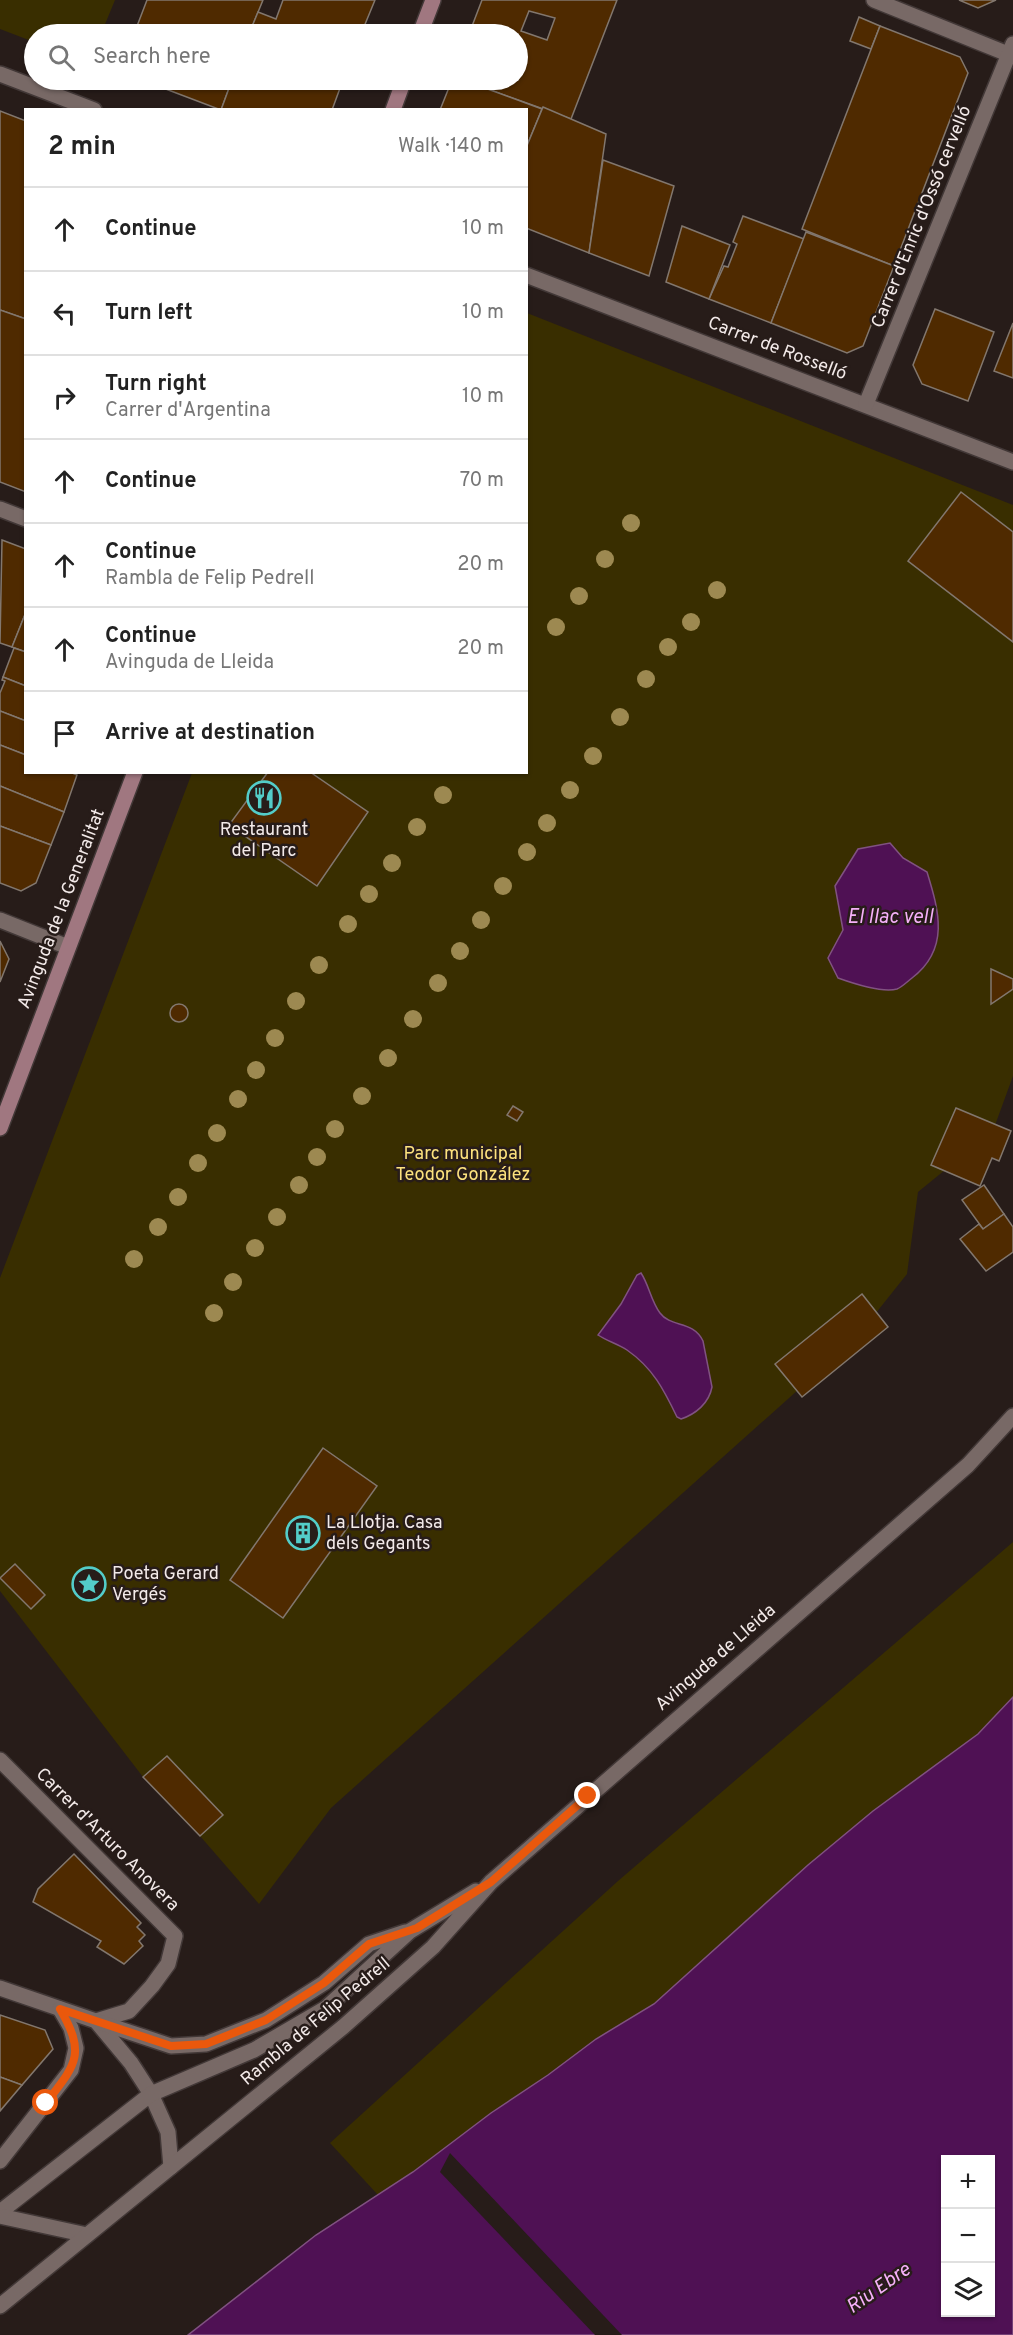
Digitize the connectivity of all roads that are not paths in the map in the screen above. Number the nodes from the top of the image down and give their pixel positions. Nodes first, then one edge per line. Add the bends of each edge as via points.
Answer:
1 (433, 0) edge
2 (874, 0) edge
3 (424, 24) edge
4 (1012, 51) edge
5 (0, 74) edge
6 (24, 83) edge
7 (42, 90) edge
8 (400, 90) edge
9 (89, 108) edge
10 (394, 108) edge
11 (528, 276) edge
12 (866, 404) junction
13 (1013, 462) edge
14 (0, 509) edge
15 (24, 518) edge
16 (134, 774) edge
17 (0, 920) edge
18 (68, 947) junction
19 (0, 1128) edge
20 (1013, 1416) edge
21 (0, 1760) edge
22 (491, 1882) junction
23 (410, 1931) junction
24 (0, 1989) edge
25 (60, 2009) junction
26 (96, 2021) junction
27 (151, 2094) junction
28 (0, 2161) edge
29 (171, 2167) junction
30 (0, 2214) edge
31 (87, 2235) junction
32 (0, 2306) edge

1 - 3 street
2 - 4 street
4 - 12 street, Carrer d'Enric d'Ossó cervelló
5 - 6 street
7 - 9 street
8 - 10 street
11 - 12 street, Carrer de Rosselló
12 - 13 street, Carrer de Rosselló
14 - 15 street
16 - 18 street, Avinguda de la Generalitat
17 - 18 street
18 - 19 street, Avinguda de la Generalitat
20 - 22 street, Avinguda de Lleida via 968,1465
21 - 26 street, Carrer d'Arturo Anovera via 175,1936 168,1964 129,2012
22 - 23 street, Rambla de Felip Pedrell
22 - 29 street, Rambla de Felip Pedrell via 429,1950 343,2027
23 - 26 street via 369,1944 324,1983 266,2020 206,2044 171,2046
23 - 27 street, Rambla de Felip Pedrell via 326,2008 255,2050
24 - 25 street
25 - 26 street
25 - 28 street via 76,2048 71,2070
26 - 27 street
27 - 29 street via 168,2132
27 - 30 street, Rambla de Felip Pedrell
29 - 31 street, Rambla de Felip Pedrell
30 - 31 street
31 - 32 street, Rambla de Felip Pedrell

